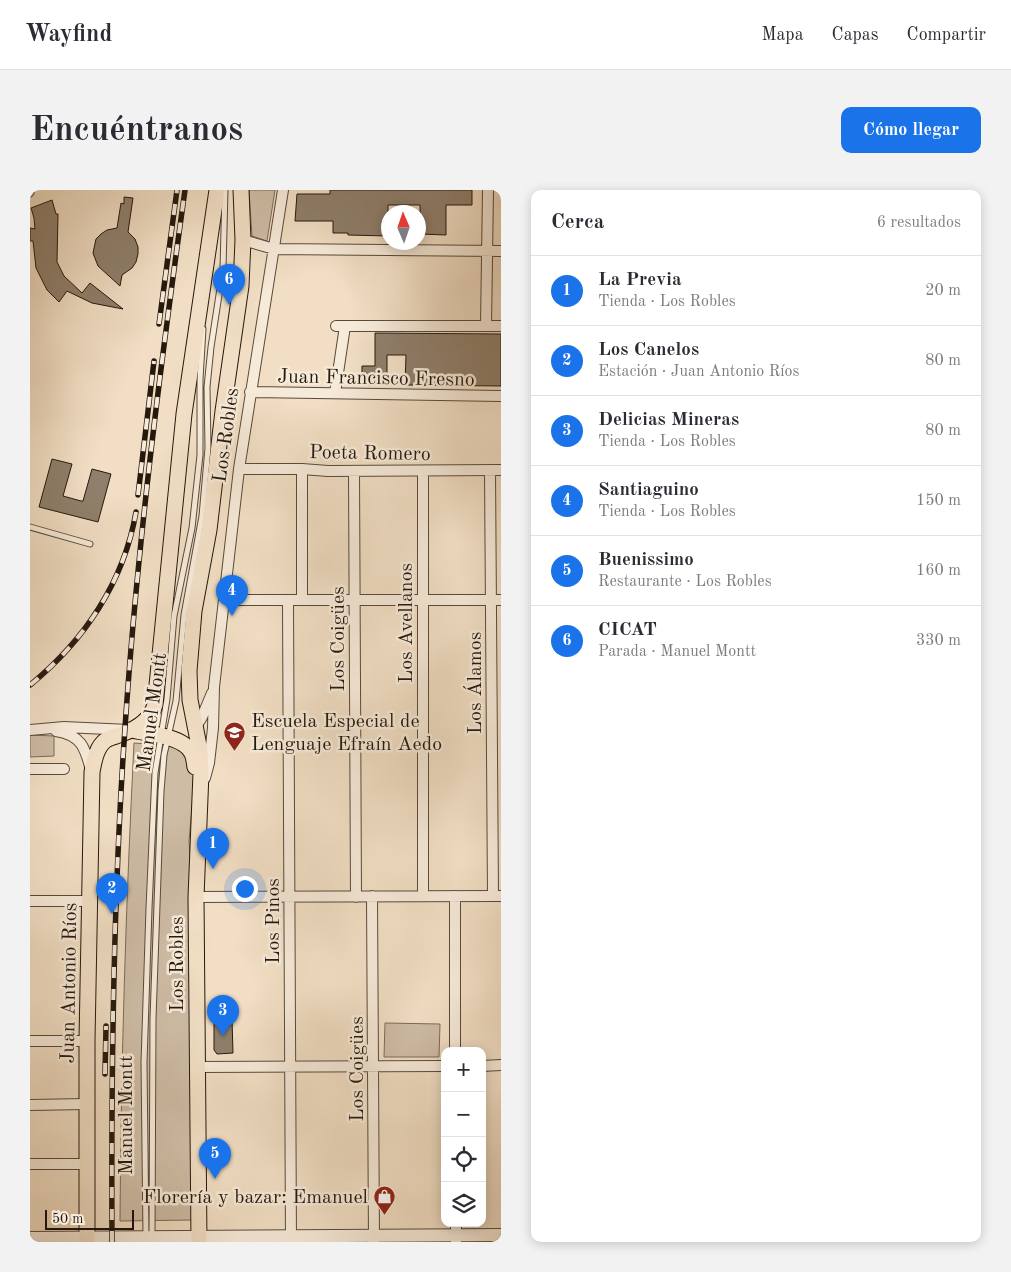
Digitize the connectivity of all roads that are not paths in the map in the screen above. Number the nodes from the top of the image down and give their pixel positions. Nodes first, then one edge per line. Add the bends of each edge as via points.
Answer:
1 (217, 190) edge
2 (225, 190) edge
3 (242, 190) edge
4 (283, 190) edge
5 (488, 190) edge
6 (243, 240) junction
7 (274, 249) junction
8 (487, 251) junction
9 (501, 251) edge
10 (200, 302) junction
11 (486, 326) junction
12 (501, 326) edge
13 (250, 392) junction
14 (335, 393) junction
15 (501, 396) edge
16 (240, 469) junction
17 (302, 469) junction
18 (423, 470) junction
19 (490, 470) junction
20 (501, 470) edge
21 (354, 471) junction
22 (30, 527) edge
23 (90, 544) dead end
24 (224, 600) junction
25 (302, 600) junction
26 (354, 600) junction
27 (423, 600) junction
28 (496, 600) edge
29 (288, 601) junction
30 (214, 687) junction
31 (195, 728) junction
32 (30, 730) edge
33 (42, 730) junction
34 (123, 733) junction
35 (165, 736) junction
36 (30, 769) edge
37 (64, 769) dead end
38 (92, 772) junction
39 (199, 801) junction
40 (372, 896) junction
41 (424, 896) junction
42 (455, 896) junction
43 (497, 896) edge
44 (196, 897) junction
45 (289, 897) junction
46 (356, 897) junction
47 (30, 900) edge
48 (90, 901) junction
49 (30, 1041) edge
50 (87, 1041) junction
51 (455, 1047) edge
52 (501, 1065) edge
53 (290, 1066) junction
54 (373, 1066) junction
55 (441, 1066) edge
56 (486, 1066) edge
57 (197, 1067) junction
58 (30, 1104) edge
59 (86, 1104) junction
60 (30, 1164) edge
61 (86, 1164) junction
62 (456, 1233) edge
63 (501, 1235) edge
64 (30, 1238) edge
65 (149, 1239) edge
66 (199, 1239) edge
67 (291, 1239) edge
68 (374, 1239) edge
69 (86, 1240) edge

1 - 10 main road, Manuel Montt
2 - 35 lane, Manuel Montt via 223,268 208,381 207,470 184,616 176,701
3 - 6 main road, Manuel Montt
4 - 7 street, Los Robles
5 - 8 street
6 - 7 street
6 - 31 main road, Manuel Montt via 241,286 209,530 191,633 189,686
7 - 8 street
7 - 13 street, Los Robles
8 - 9 street
8 - 11 street
10 - 34 main road, Manuel Montt via 180,450 155,705 146,720
10 - 35 lane, Manuel Montt via 203,335 199,466 190,542 174,616
11 - 12 street
11 - 14 street via 340,326
13 - 14 street, Juan Francisco Fresno
13 - 16 street, Los Robles
14 - 15 street, Juan Francisco Fresno
16 - 17 street, Poeta Romero
16 - 24 street, Los Robles
17 - 21 street, Poeta Romero
17 - 25 street
18 - 19 street, Poeta Romero
18 - 21 street, Poeta Romero
18 - 27 street, Los Avellanos
19 - 20 street, Poeta Romero
19 - 28 street, Los Álamos
21 - 26 street, Los Coigües
22 - 23 lane
24 - 29 street
24 - 30 street, Los Robles
25 - 26 street
25 - 29 street
26 - 27 street
26 - 46 street, Los Coigües
27 - 28 street
27 - 41 street, Los Avellanos
28 - 43 street, Los Álamos
29 - 45 street, Los Pinos
30 - 31 street, Los Robles
30 - 39 street, Los Robles via 209,762
31 - 35 main road via 184,735
31 - 39 main road, Manuel Montt via 200,751
32 - 33 street
33 - 34 street via 118,728
33 - 38 street via 70,734 78,739 86,750
34 - 35 main road
34 - 38 main road, Juan Antonio Ríos via 106,740 99,748
35 - 39 main road via 184,744 191,752
35 - 65 lane, Manuel Montt via 152,1019
36 - 37 street
38 - 48 main road, Juan Antonio Ríos
39 - 44 main road, Los Robles
40 - 41 street
40 - 46 street
40 - 54 street, Los Coigües
41 - 42 street
42 - 43 street
42 - 51 street
44 - 45 street
44 - 57 main road, Los Robles
45 - 46 street
45 - 53 street, Los Pinos
47 - 48 street
48 - 50 main road, Juan Antonio Ríos
49 - 50 street
50 - 59 main road, Juan Antonio Ríos
52 - 56 street
53 - 54 street
53 - 57 street
53 - 67 street, Los Pinos
54 - 55 street
54 - 68 street, Los Coigües
57 - 66 main road, Los Robles
58 - 59 street
59 - 61 main road, Juan Antonio Ríos
60 - 61 street
61 - 69 main road, Juan Antonio Ríos
62 - 63 street
62 - 68 street
64 - 69 street
65 - 66 street
65 - 69 street
66 - 67 street
67 - 68 street

